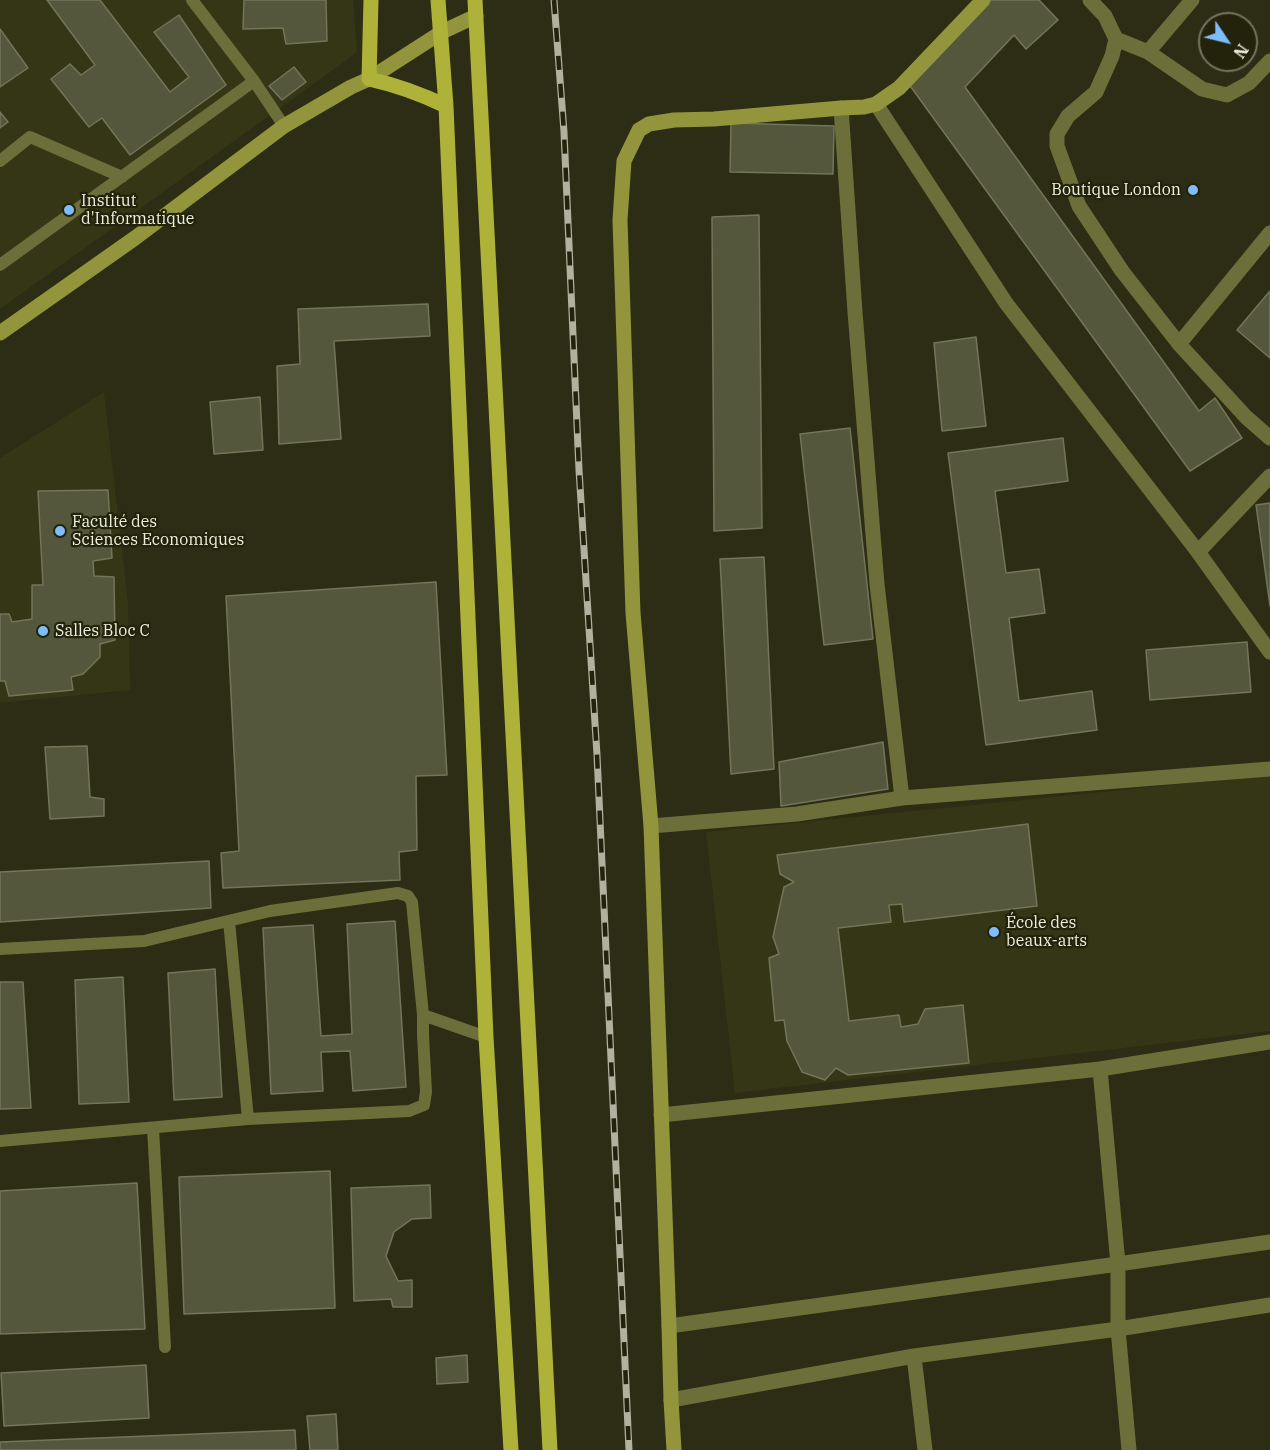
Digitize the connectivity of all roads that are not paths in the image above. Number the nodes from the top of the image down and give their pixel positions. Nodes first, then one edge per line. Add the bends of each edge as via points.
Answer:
1 (192, 0) edge
2 (371, 0) edge
3 (438, 0) edge
4 (475, 0) edge
5 (983, 0) edge
6 (1090, 0) edge
7 (1192, 0) edge
8 (476, 16) junction
9 (441, 32) junction
10 (1116, 39) junction
11 (1148, 52) junction
12 (1270, 61) edge
13 (369, 79) junction
14 (254, 81) junction
15 (876, 104) junction
16 (446, 106) junction
17 (841, 108) junction
18 (284, 126) junction
19 (0, 161) edge
20 (122, 177) junction
21 (1270, 233) edge
22 (0, 265) edge
23 (0, 333) edge
24 (1179, 344) junction
25 (1270, 438) edge
26 (1270, 476) edge
27 (1198, 552) junction
28 (1270, 652) edge
29 (1270, 769) edge
30 (902, 798) junction
31 (651, 826) junction
32 (229, 921) junction
33 (0, 949) edge
34 (423, 1015) junction
35 (486, 1037) junction
36 (1270, 1042) edge
37 (1100, 1069) junction
38 (661, 1115) junction
39 (248, 1119) junction
40 (153, 1128) junction
41 (0, 1141) edge
42 (1270, 1242) edge
43 (1118, 1264) junction
44 (1270, 1305) edge
45 (669, 1326) junction
46 (1118, 1329) junction
47 (165, 1347) dead end
48 (914, 1356) junction
49 (671, 1400) junction
50 (512, 1450) edge
51 (550, 1450) edge
52 (674, 1450) edge
53 (925, 1450) edge
54 (1129, 1450) edge

1 - 14 lane
2 - 13 main road
3 - 9 main road
4 - 8 main road
5 - 15 street via 899,88
6 - 10 street via 1105,16
7 - 11 street
8 - 9 street
8 - 51 main road
9 - 13 street
9 - 16 main road
10 - 11 street
10 - 24 street via 1096,93 1068,116 1057,134 1057,146 1079,206 1122,271
11 - 12 street via 1202,89 1227,94 1249,83
13 - 16 main road via 405,88
13 - 18 street
14 - 18 lane
14 - 20 lane
15 - 17 street
15 - 27 street via 1006,303
16 - 35 main road
17 - 30 street via 877,584
17 - 31 street via 649,123 639,130 624,161 620,220 633,613
18 - 23 street
19 - 20 lane via 30,137
20 - 22 lane
21 - 24 street
24 - 25 street
26 - 27 street
27 - 28 street
29 - 30 street
30 - 31 street via 797,814
31 - 38 street
32 - 33 lane via 144,941
32 - 34 lane via 270,911 398,893 408,896 412,902
32 - 39 lane
34 - 35 lane
34 - 39 lane via 424,1105 409,1111
35 - 50 main road
36 - 37 street
37 - 38 street
37 - 43 street
38 - 45 street
39 - 40 lane
40 - 41 lane
40 - 47 lane
42 - 43 street
43 - 45 street
43 - 46 street
44 - 46 street
45 - 49 street
46 - 48 street
46 - 54 street
48 - 49 street
48 - 53 street
49 - 52 street

